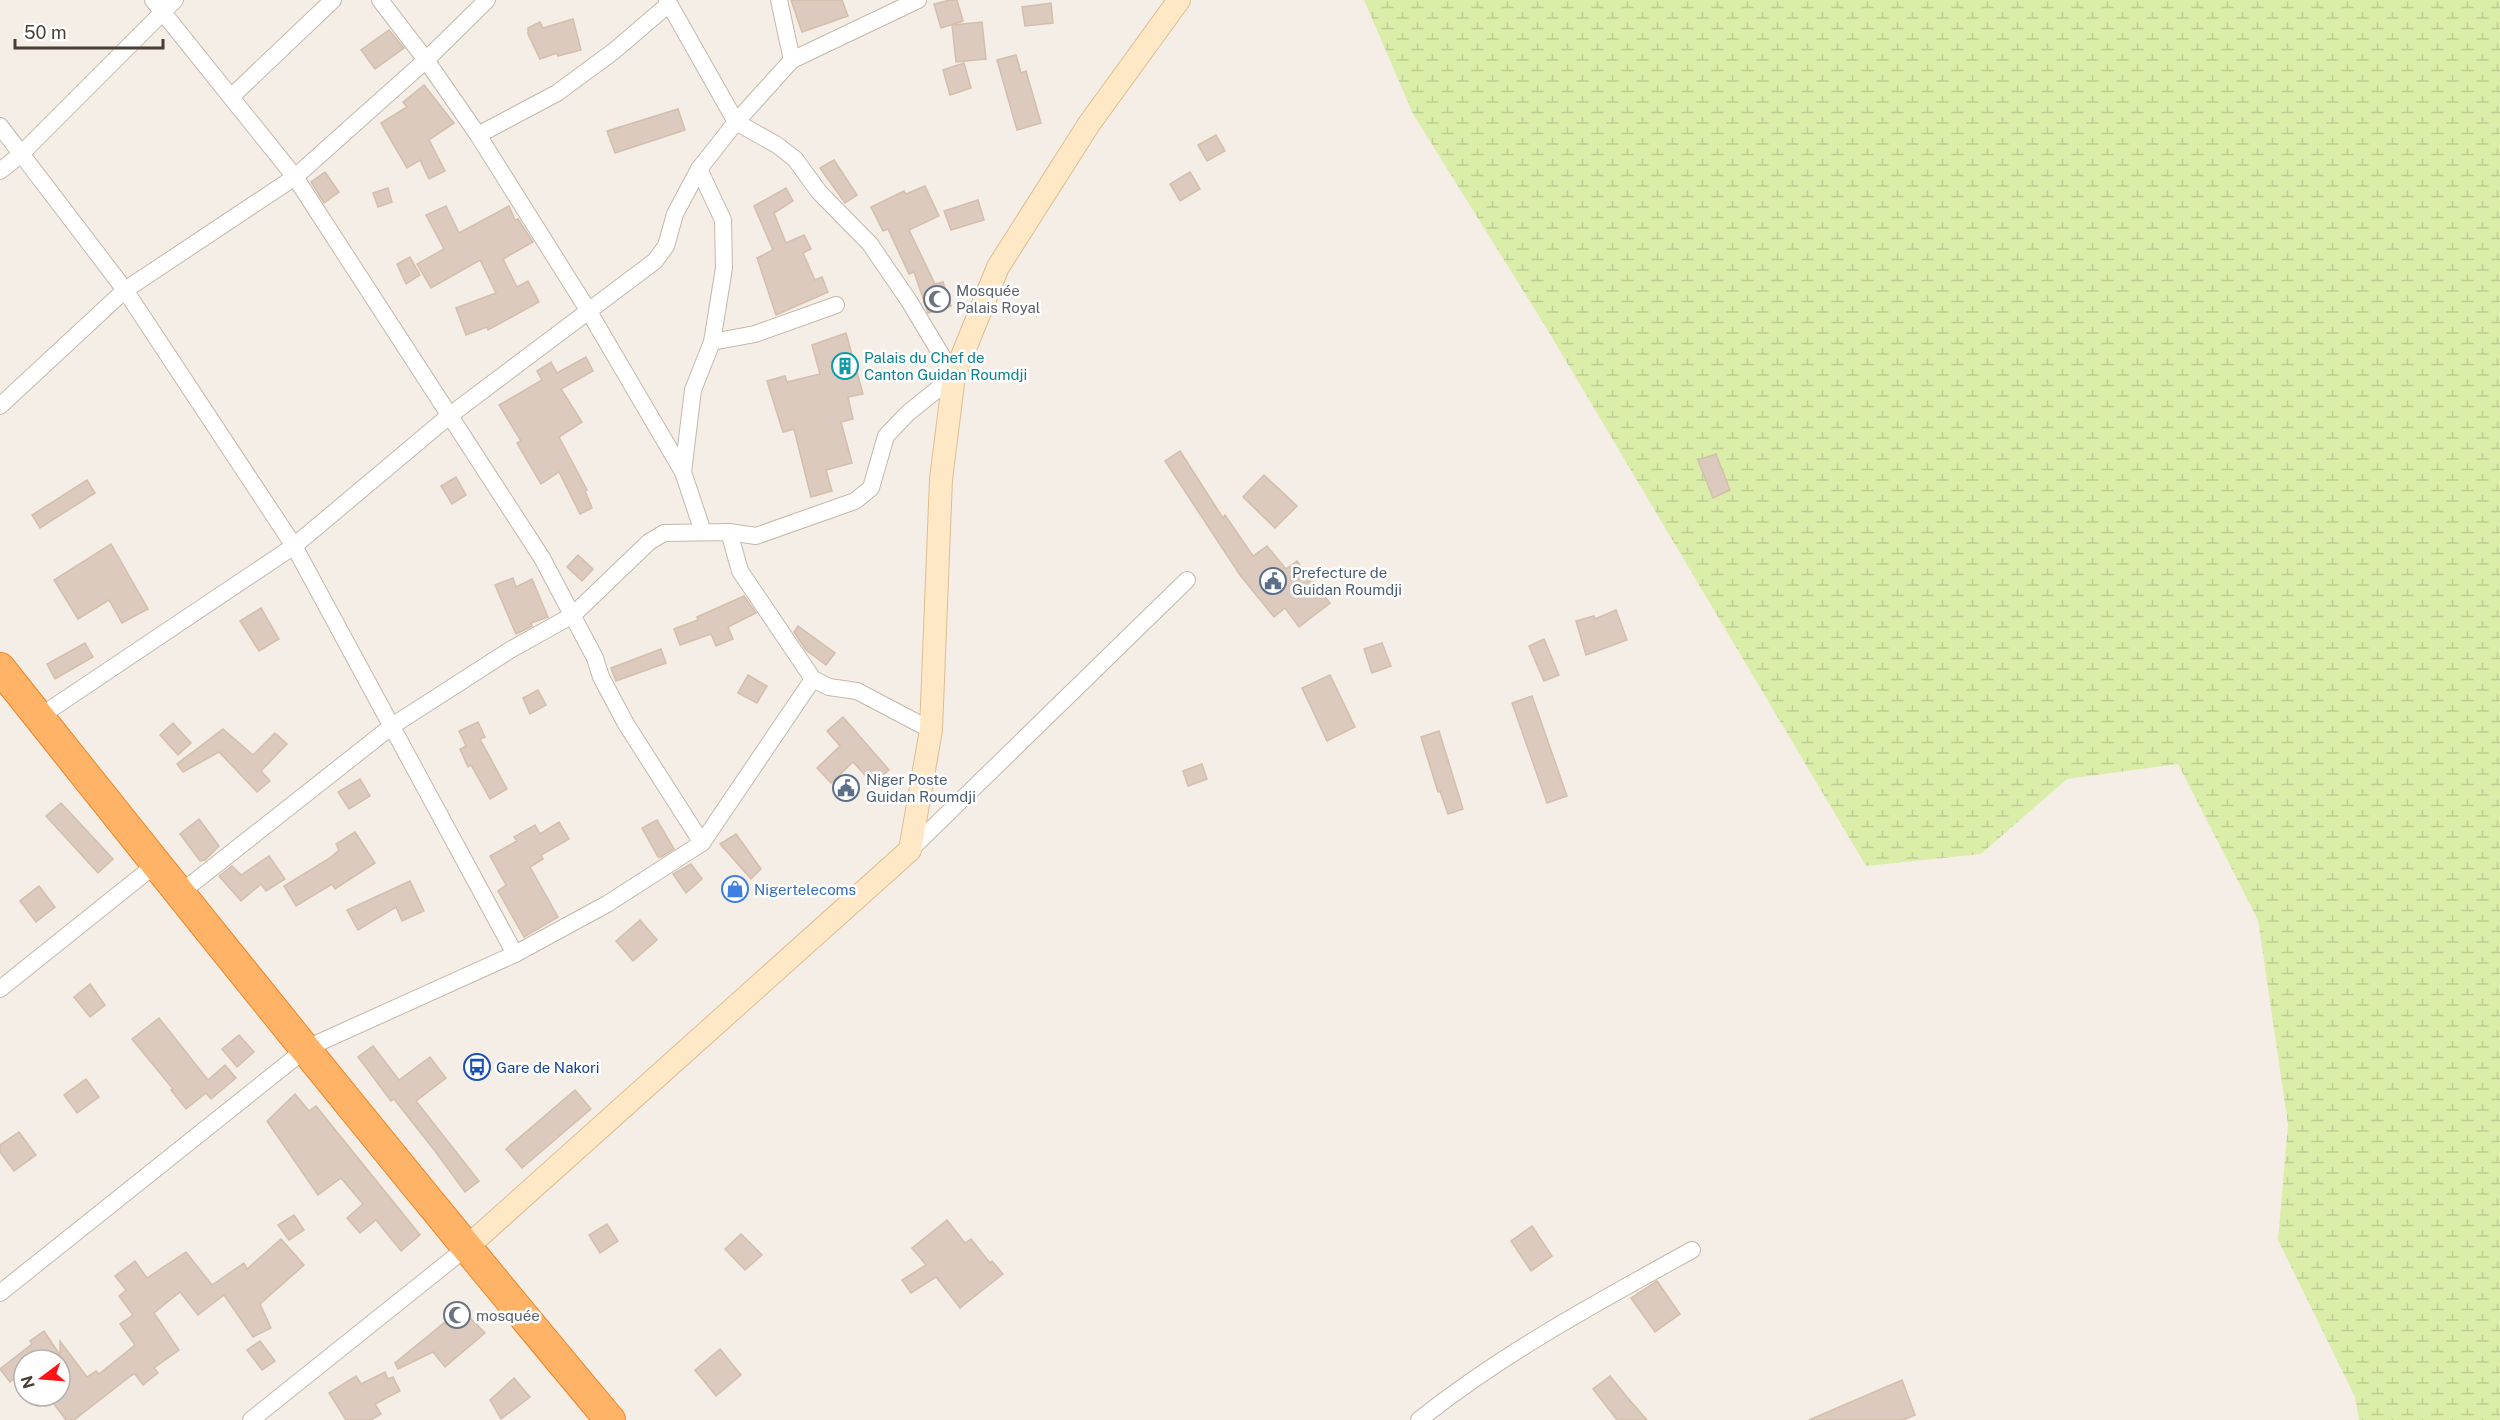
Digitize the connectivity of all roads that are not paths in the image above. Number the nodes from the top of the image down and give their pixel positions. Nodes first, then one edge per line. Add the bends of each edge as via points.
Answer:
1 (176, 0) edge
2 (333, 0) edge
3 (380, 0) edge
4 (487, 0) edge
5 (780, 0) edge
6 (918, 0) edge
7 (1179, 0) edge
8 (668, 2) edge
9 (158, 6) edge
10 (426, 60) junction
11 (792, 60) junction
12 (231, 98) junction
13 (736, 122) junction
14 (0, 126) edge
15 (478, 135) junction
16 (20, 155) junction
17 (699, 169) junction
18 (0, 171) edge
19 (295, 177) junction
20 (125, 290) junction
21 (836, 305) dead end
22 (588, 310) junction
23 (712, 342) junction
24 (954, 376) junction
25 (0, 406) edge
26 (449, 416) junction
27 (684, 472) junction
28 (704, 532) junction
29 (729, 532) junction
30 (294, 546) junction
31 (1187, 580) dead end
32 (573, 615) junction
33 (3, 677) edge
34 (813, 679) junction
35 (39, 717) junction
36 (392, 726) junction
37 (931, 730) junction
38 (702, 843) junction
39 (910, 850) junction
40 (155, 865) junction
41 (179, 894) junction
42 (515, 954) junction
43 (0, 989) edge
44 (307, 1048) junction
45 (466, 1248) junction
46 (1692, 1250) dead end
47 (0, 1293) edge
48 (251, 1420) edge
49 (610, 1420) edge
50 (1419, 1420) edge

1 - 9 street
2 - 12 street
3 - 10 street
4 - 10 street
5 - 11 street
6 - 11 street
7 - 24 street via 1089,124 998,267
8 - 13 street
8 - 15 street via 614,51 557,93
9 - 12 street
9 - 16 street
10 - 15 street
10 - 19 street
11 - 13 street
12 - 19 street
13 - 17 street
13 - 24 street via 795,159 819,192 870,244
14 - 16 street
15 - 22 street
16 - 18 street
16 - 20 street
17 - 22 street via 675,214 666,246 655,261
17 - 23 street via 723,220 724,268
19 - 20 street
19 - 26 street
20 - 25 street
20 - 30 street
21 - 23 street via 755,334
22 - 26 street
22 - 27 street
23 - 27 street via 693,390
24 - 29 street via 886,436 871,488 855,501 756,536
24 - 37 street via 941,479
26 - 30 street
26 - 32 street via 542,558
27 - 28 street
28 - 29 street
28 - 32 street via 664,533 649,542
29 - 34 street via 740,571
30 - 35 street
30 - 36 street
31 - 39 street
32 - 36 street via 510,650
32 - 38 street via 626,724
33 - 35 highway
34 - 37 street via 829,687 856,691
34 - 38 street
35 - 40 highway
36 - 41 street
36 - 42 street
37 - 39 street
38 - 42 street via 607,904
39 - 45 street
40 - 41 highway
40 - 43 street
41 - 44 highway
42 - 44 street
44 - 45 highway
44 - 47 street
45 - 48 street
45 - 49 highway
46 - 50 street via 1586,1308 1457,1390

